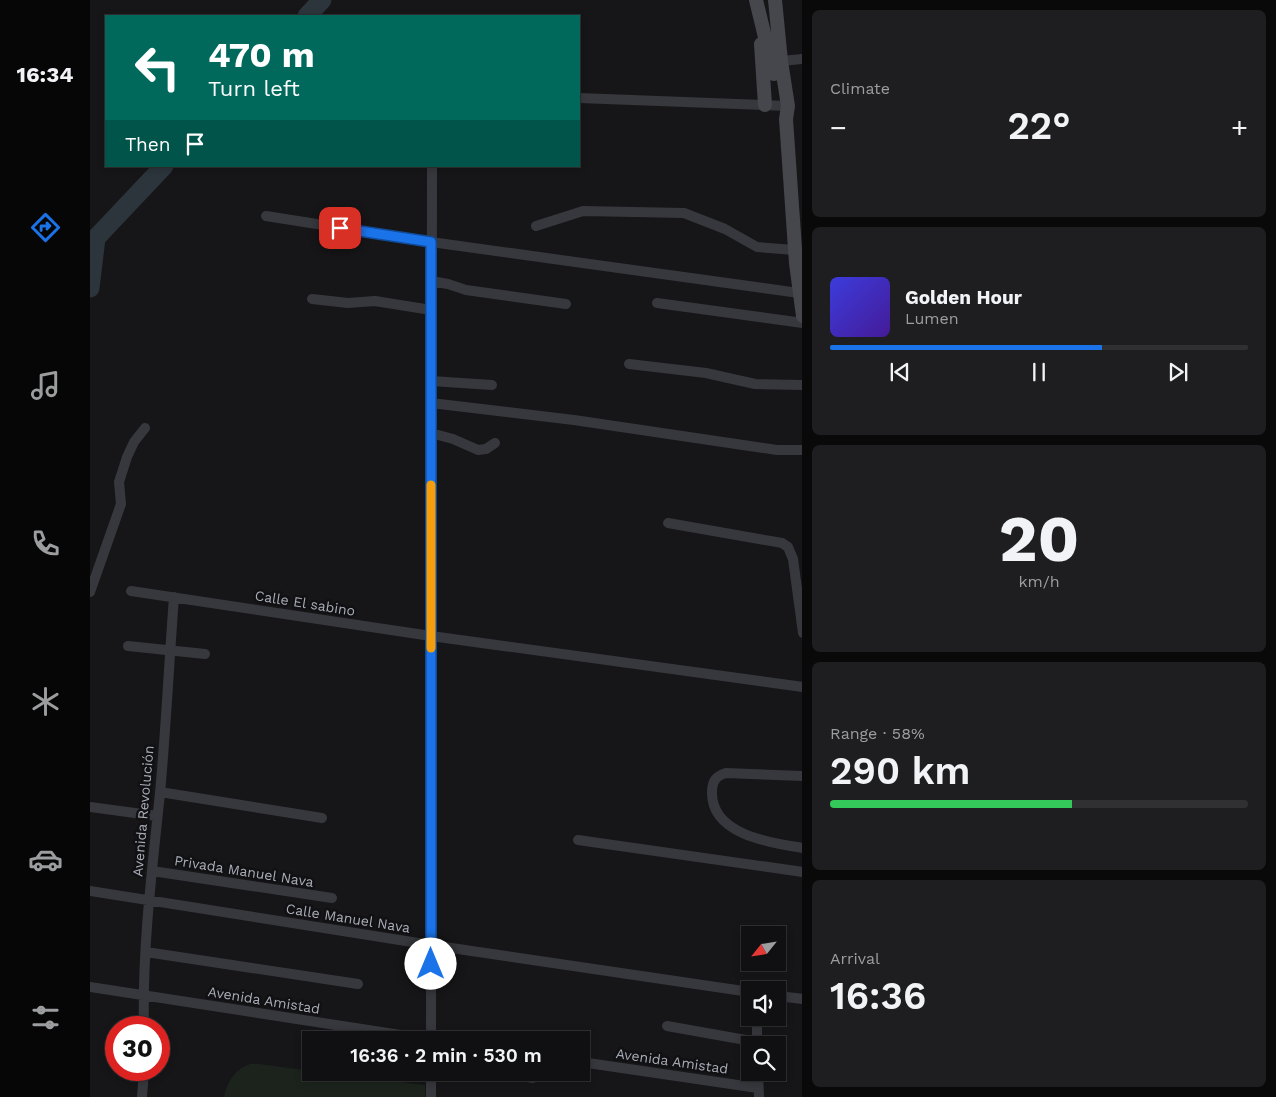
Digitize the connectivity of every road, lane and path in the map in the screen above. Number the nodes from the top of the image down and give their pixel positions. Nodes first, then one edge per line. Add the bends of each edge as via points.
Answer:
1 (775, 0) edge
2 (757, 4) edge
3 (802, 59) edge
4 (781, 61) junction
5 (580, 98) edge
6 (765, 105) junction
7 (785, 111) junction
8 (432, 167) edge
9 (266, 216) dead end
10 (536, 226) dead end
11 (431, 242) junction
12 (798, 258) edge
13 (432, 281) junction
14 (799, 293) junction
15 (312, 298) dead end
16 (657, 303) dead end
17 (566, 304) dead end
18 (432, 310) junction
19 (802, 316) edge
20 (802, 323) edge
21 (629, 364) dead end
22 (431, 381) junction
23 (492, 385) dead end
24 (802, 385) edge
25 (431, 403) junction
26 (145, 428) dead end
27 (431, 433) junction
28 (495, 443) dead end
29 (802, 450) edge
30 (668, 523) dead end
31 (131, 591) dead end
32 (90, 592) edge
33 (174, 597) junction
34 (802, 633) edge
35 (431, 636) junction
36 (128, 646) dead end
37 (170, 650) junction
38 (205, 654) dead end
39 (802, 687) edge
40 (802, 776) edge
41 (160, 792) junction
42 (90, 807) edge
43 (157, 816) junction
44 (322, 818) dead end
45 (578, 840) dead end
46 (802, 848) edge
47 (152, 870) junction
48 (802, 872) edge
49 (90, 891) edge
50 (332, 898) dead end
51 (148, 901) junction
52 (431, 945) junction
53 (146, 952) junction
54 (358, 984) dead end
55 (90, 987) edge
56 (741, 991) edge
57 (144, 995) junction
58 (786, 997) edge
59 (802, 1000) edge
60 (144, 1016) edge
61 (667, 1026) dead end
62 (374, 1031) edge
63 (432, 1031) edge
64 (741, 1041) edge
65 (590, 1064) edge
66 (143, 1081) edge
67 (431, 1081) edge
68 (759, 1092) edge
69 (142, 1097) edge
70 (431, 1097) edge

1 - 4 main road
2 - 6 main road
2 - 7 main road
3 - 4 street
4 - 7 main road
5 - 6 street
6 - 7 street
7 - 12 main road
8 - 11 street
9 - 11 street
10 - 12 street via 584,211 684,213 725,229 757,247
11 - 13 street
11 - 14 street
12 - 14 main road
13 - 17 street via 466,290
13 - 18 street
14 - 19 main road
15 - 18 street via 348,303 375,301
16 - 20 street
18 - 22 street
21 - 24 street via 706,373 755,384
22 - 23 street
22 - 25 street
25 - 27 street
25 - 29 street via 777,450
26 - 32 street via 128,457 120,482 121,504
27 - 28 street via 478,450
27 - 35 street
30 - 34 street via 782,542 793,559
31 - 33 street, Calle El sabino
33 - 35 street, Calle El sabino
33 - 37 street, Avenida Revolución
35 - 39 street, Calle El sabino
35 - 52 street
36 - 37 street
37 - 38 street
37 - 41 street, Avenida Revolución
40 - 46 street via 726,773 714,781 712,792 719,814 732,828 749,837
41 - 43 street, Avenida Revolución
41 - 44 street
42 - 43 street
43 - 47 street, Avenida Revolución
45 - 48 street
47 - 50 street, Privada Manuel Nava
47 - 51 street, Avenida Revolución
49 - 51 street, Calle Manuel Nava
51 - 52 street, Calle Manuel Nava
51 - 53 street, Avenida Revolución
52 - 56 street, Calle Manuel Nava
52 - 63 street
53 - 54 street
53 - 57 street, Avenida Revolución
55 - 57 street, Avenida Amistad
57 - 60 street, Avenida Revolución
57 - 62 street, Avenida Amistad
58 - 59 street
61 - 64 street
65 - 68 street, Avenida Amistad
66 - 69 street
67 - 70 street

